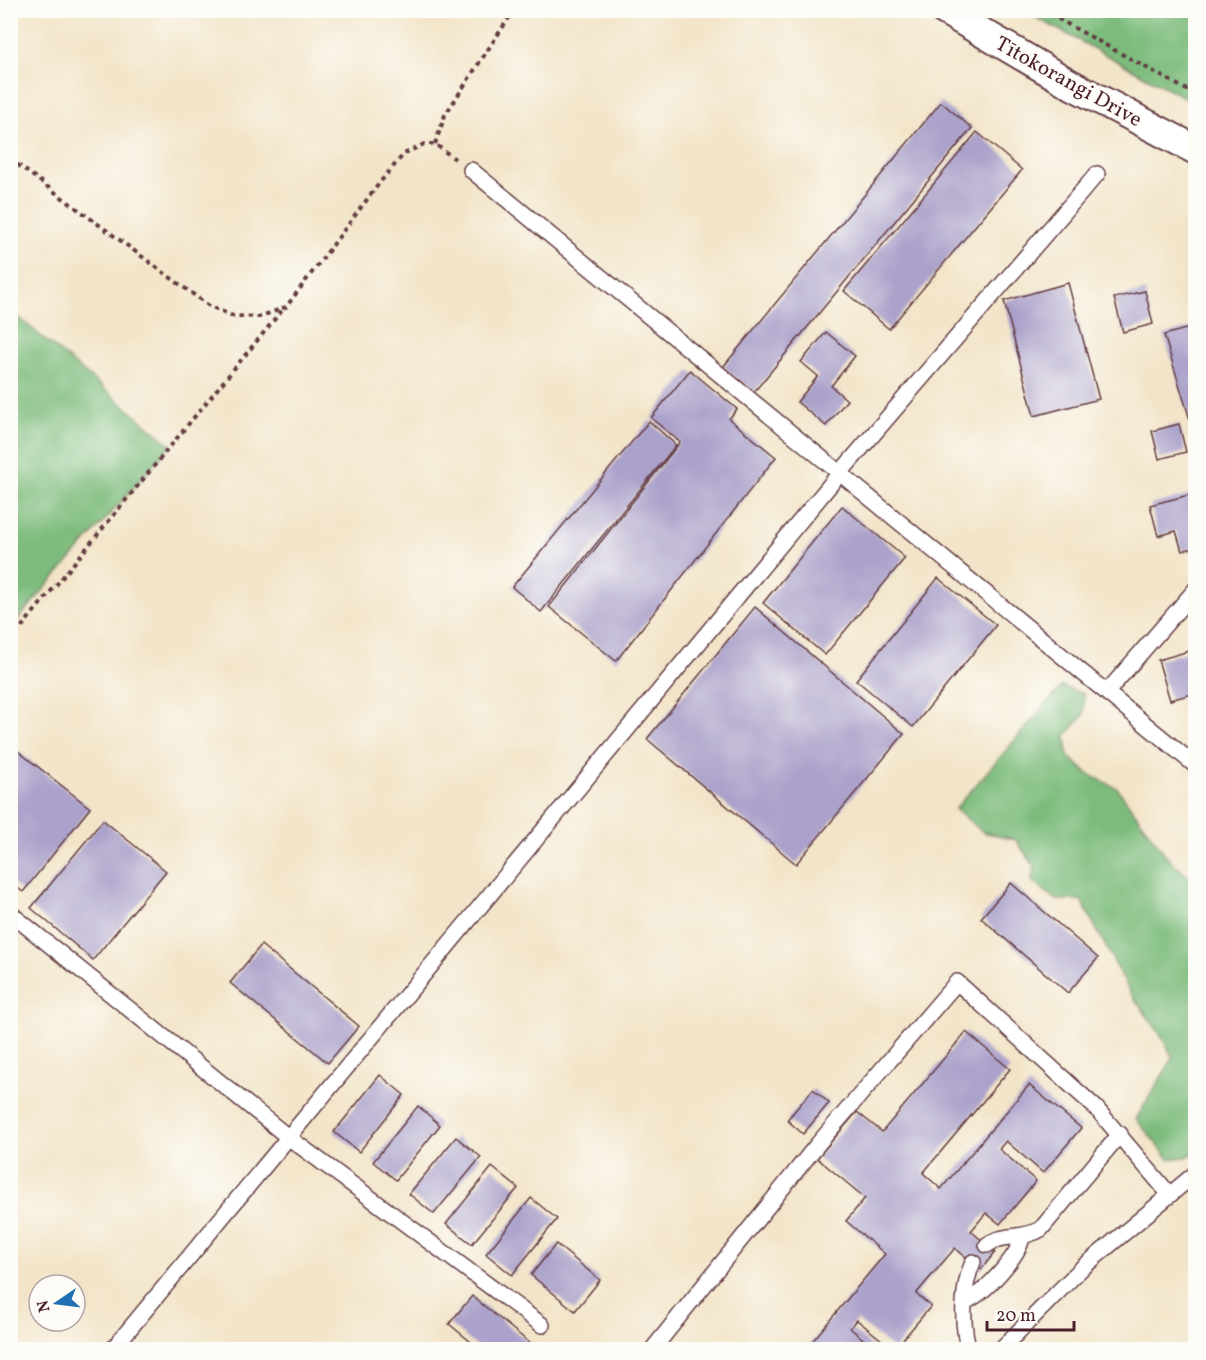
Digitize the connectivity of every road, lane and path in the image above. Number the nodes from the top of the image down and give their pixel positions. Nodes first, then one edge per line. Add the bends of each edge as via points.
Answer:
1 (514, 10) edge
2 (944, 10) edge
3 (1042, 10) edge
4 (1196, 95) edge
5 (1196, 150) edge
6 (10, 159) edge
7 (471, 170) dead end
8 (1097, 174) dead end
9 (286, 307) junction
10 (840, 473) junction
11 (1196, 589) edge
12 (10, 642) edge
13 (1107, 692) junction
14 (1196, 766) edge
15 (10, 914) edge
16 (1120, 1134) junction
17 (288, 1137) junction
18 (1196, 1173) edge
19 (1170, 1195) junction
20 (1022, 1237) junction
21 (987, 1245) dead end
22 (973, 1262) dead end
23 (966, 1301) junction
24 (542, 1325) dead end
25 (112, 1350) edge
26 (652, 1350) edge
27 (969, 1350) edge
28 (1000, 1350) edge

1 - 9 path via 445,115 435,144 424,144 404,154
2 - 5 street, Tītokorangi Drive via 1072,85
3 - 4 path
6 - 9 path via 209,306 233,316 259,317
7 - 10 lane
8 - 10 lane
9 - 12 path
10 - 13 lane
10 - 17 lane
11 - 13 lane
13 - 14 lane
15 - 17 lane
16 - 19 lane
16 - 20 lane via 1041,1228
16 - 26 lane via 1053,1067 957,982 817,1145
17 - 24 lane
17 - 25 lane
18 - 19 lane
19 - 28 lane via 1082,1268
20 - 21 lane via 997,1239
20 - 23 lane via 1019,1248 983,1292
22 - 23 lane via 965,1283
23 - 27 lane

